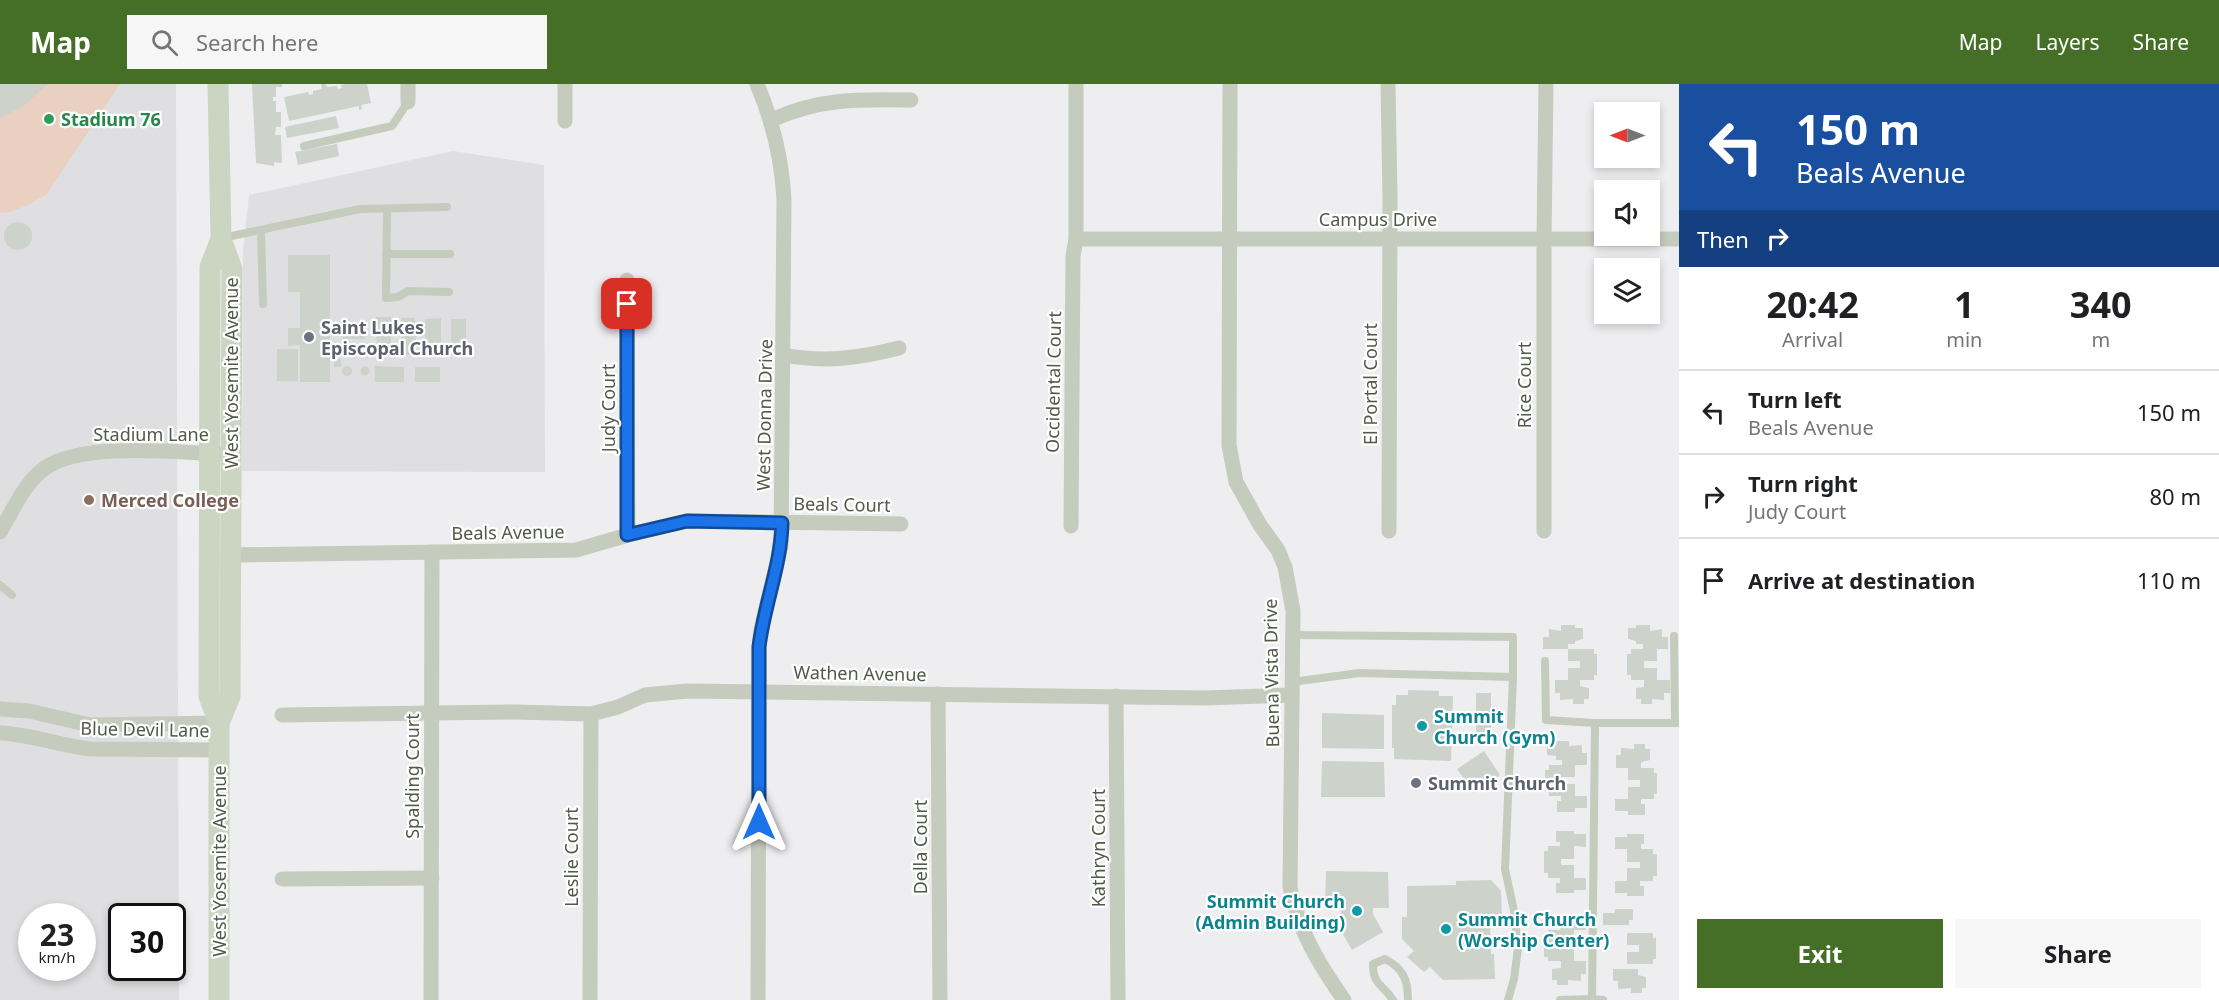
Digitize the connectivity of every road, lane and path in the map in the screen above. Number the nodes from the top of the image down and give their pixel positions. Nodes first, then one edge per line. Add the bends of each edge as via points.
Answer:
1 (219, 84) edge
2 (408, 84) edge
3 (565, 84) edge
4 (757, 84) edge
5 (1076, 84) edge
6 (1230, 84) edge
7 (1388, 84) edge
8 (1546, 84) edge
9 (911, 100) dead end
10 (408, 102) joint
11 (771, 120) junction
12 (565, 121) dead end
13 (304, 146) dead end
14 (447, 207) dead end
15 (387, 209) junction
16 (261, 231) junction
17 (1230, 238) junction
18 (1390, 238) junction
19 (221, 239) junction
20 (1076, 239) junction
21 (1544, 239) junction
22 (1679, 240) edge
23 (386, 254) junction
24 (450, 254) dead end
25 (627, 280) dead end
26 (449, 292) dead end
27 (263, 304) dead end
28 (898, 348) dead end
29 (784, 355) junction
30 (209, 453) junction
31 (231, 454) junction
32 (782, 523) junction
33 (901, 524) dead end
34 (1071, 526) dead end
35 (0, 531) edge
36 (1389, 531) dead end
37 (1544, 531) dead end
38 (627, 535) junction
39 (432, 552) junction
40 (230, 555) junction
41 (0, 585) edge
42 (12, 594) dead end
43 (1293, 635) junction
44 (1674, 636) dead end
45 (1545, 661) dead end
46 (1513, 677) junction
47 (1292, 689) junction
48 (758, 691) junction
49 (938, 694) junction
50 (1116, 696) junction
51 (0, 709) edge
52 (432, 713) junction
53 (591, 714) junction
54 (282, 715) dead end
55 (219, 723) junction
56 (1595, 723) junction
57 (1677, 723) edge
58 (0, 733) edge
59 (219, 750) junction
60 (432, 878) junction
61 (282, 879) dead end
62 (1592, 999) edge
63 (219, 1000) edge
64 (430, 1000) edge
65 (590, 1000) edge
66 (758, 1000) edge
67 (940, 1000) edge
68 (1118, 1000) edge
69 (1344, 1000) edge
70 (1393, 1000) edge
71 (1408, 1000) edge
72 (1508, 1000) edge
73 (1560, 1000) edge
74 (1603, 1000) edge

1 - 19 main road, West Yosemite Avenue
2 - 10 street
3 - 12 street
4 - 11 street, West Donna Drive
5 - 20 street, Occidental Court
6 - 17 street, Buena Vista Drive
7 - 18 street, El Portal Court
8 - 21 street, Rice Court
9 - 11 street via 826,102
10 - 13 lane via 392,126
11 - 29 street, West Donna Drive via 783,175
14 - 15 lane
15 - 16 lane via 360,209
15 - 23 lane
16 - 19 lane
16 - 27 lane
17 - 18 street, Campus Drive
17 - 20 street, Campus Drive
17 - 43 street, Buena Vista Drive via 1230,445 1236,482 1285,567
18 - 21 street, Campus Drive
18 - 36 street, El Portal Court
19 - 30 main road, West Yosemite Avenue via 210,267
19 - 31 main road, West Yosemite Avenue via 232,269
20 - 34 street, Occidental Court
21 - 22 street, Campus Drive
21 - 37 street, Rice Court
23 - 24 lane
23 - 26 lane via 386,298 408,291
25 - 38 street, Judy Court
28 - 29 street via 837,360
29 - 32 street, West Donna Drive
30 - 31 street, Stadium Lane
30 - 35 street, Stadium Lane via 91,452 64,458 44,468
30 - 55 main road, West Yosemite Avenue via 209,696
31 - 40 main road, West Yosemite Avenue
32 - 33 street, Beals Court
32 - 38 street, Beals Avenue via 687,521
32 - 48 street, West Donna Drive via 781,546 761,629
38 - 39 street, Beals Avenue via 576,550
39 - 40 street, Beals Avenue
39 - 52 street, Spalding Court
40 - 55 main road, West Yosemite Avenue via 230,696
41 - 42 lane
43 - 46 lane via 1513,637
43 - 47 street, Buena Vista Drive
44 - 57 lane
45 - 56 lane via 1546,720
46 - 47 lane via 1359,673
46 - 72 lane via 1505,869 1518,948
47 - 50 street, Wathen Avenue via 1203,698
47 - 69 street, Buena Vista Drive via 1290,887 1310,948
48 - 49 street, Wathen Avenue
48 - 53 street, Wathen Avenue via 662,692
48 - 66 street, West Donna Drive
49 - 50 street, Wathen Avenue
49 - 67 street, Della Court
50 - 68 street, Kathryn Court
51 - 55 street, Blue Devil Lane via 29,711 90,725
52 - 53 street, Wathen Avenue
52 - 54 street, Wathen Avenue
52 - 60 street, Spalding Court
53 - 65 street, Leslie Court
55 - 59 main road, West Yosemite Avenue
56 - 57 lane
56 - 62 lane
58 - 59 street, Blue Devil Lane via 72,748
59 - 63 main road, West Yosemite Avenue
60 - 61 street
60 - 64 street, Spalding Court
62 - 73 lane
62 - 74 lane
70 - 71 lane via 1373,975 1373,964 1385,959 1398,966 1408,986

